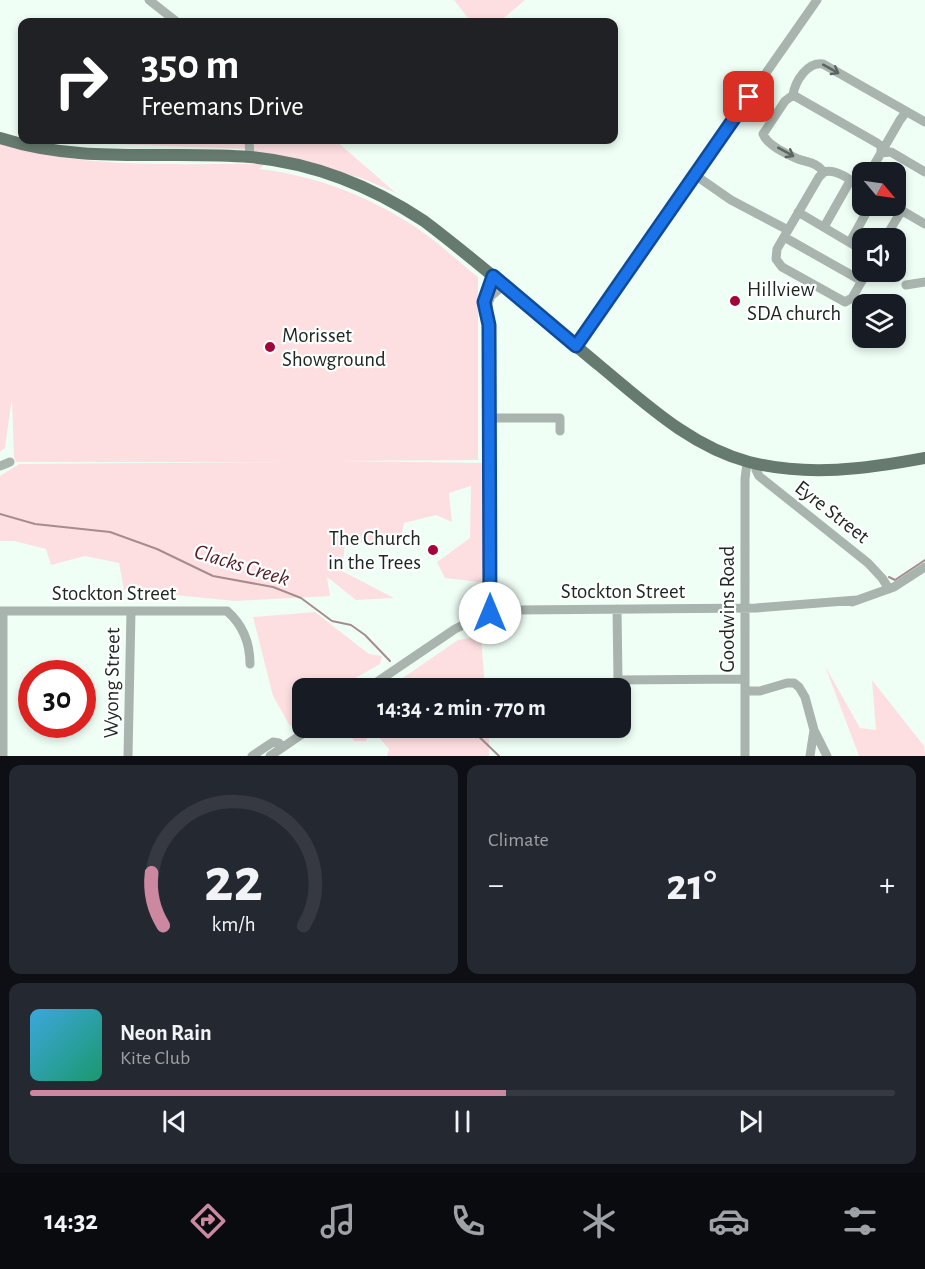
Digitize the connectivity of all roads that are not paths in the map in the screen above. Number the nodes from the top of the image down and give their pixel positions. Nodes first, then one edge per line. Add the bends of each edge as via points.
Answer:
1 (149, 0) edge
2 (817, 0) edge
3 (172, 18) edge
4 (793, 95) junction
5 (906, 112) junction
6 (925, 122) edge
7 (0, 138) edge
8 (18, 142) edge
9 (27, 144) edge
10 (249, 144) edge
11 (882, 153) junction
12 (250, 157) junction
13 (876, 162) edge
14 (824, 172) junction
15 (925, 172) edge
16 (695, 175) junction
17 (850, 180) joint
18 (798, 212) junction
19 (906, 213) edge
20 (864, 216) edge
21 (925, 224) edge
22 (824, 227) junction
23 (786, 233) junction
24 (850, 242) joint
25 (852, 269) edge
26 (493, 276) junction
27 (860, 282) edge
28 (925, 282) edge
29 (504, 285) junction
30 (906, 285) dead end
31 (488, 313) junction
32 (576, 346) junction
33 (489, 418) junction
34 (561, 418) junction
35 (571, 418) dead end
36 (560, 431) dead end
37 (925, 456) edge
38 (10, 462) dead end
39 (752, 463) junction
40 (0, 466) edge
41 (925, 567) edge
42 (889, 589) junction
43 (745, 608) junction
44 (617, 609) junction
45 (2, 611) edge
46 (131, 611) junction
47 (490, 613) junction
48 (250, 664) dead end
49 (383, 678) edge
50 (746, 679) junction
51 (746, 691) junction
52 (814, 730) junction
53 (296, 738) edge
54 (282, 748) junction
55 (3, 756) edge
56 (128, 756) edge
57 (252, 756) edge
58 (270, 756) edge
59 (745, 756) edge
60 (810, 756) edge
61 (826, 756) edge

1 - 3 street
2 - 16 street
4 -> 5 street via 809,66 823,64
4 - 11 street via 877,143
4 -> 14 street via 765,130 764,138 798,159 816,164
5 - 6 street
5 - 11 street
7 - 8 main road
9 - 12 main road via 97,156
10 - 12 street
11 - 13 street
11 - 15 street via 891,152
12 - 26 main road via 315,169 394,201
14 - 17 street via 834,171
14 - 18 street
16 - 23 street
16 - 32 street
17 - 22 street
18 - 22 street
18 - 23 street
19 - 21 street
20 - 24 street
22 - 24 street
23 - 25 street
23 - 27 street via 776,252 782,267 842,301 849,300
26 - 29 main road
26 - 31 street via 485,297
28 - 30 street
29 - 31 street via 491,296
29 - 32 main road
31 - 33 street
32 - 39 main road via 675,427 705,445
33 - 34 street
33 - 47 street
34 - 35 street
34 - 36 street
37 - 39 main road via 887,465 827,471
38 - 40 street
39 - 42 street, Eyre Street via 759,477 868,563
39 - 43 street, Goodwins Road via 745,479
41 - 42 street, Stockton Street
42 - 43 street, Stockton Street via 857,600
43 - 44 street, Stockton Street
43 - 50 street, Goodwins Road
44 - 47 street, Stockton Street
44 - 50 street via 618,680
45 - 46 street, Stockton Street
45 - 55 street
46 - 48 street, Stockton Street via 227,611 241,627 250,648
46 - 56 street, Wyong Street
47 - 49 street, Stockton Street via 454,629
50 - 51 street, Goodwins Road
51 - 52 street via 794,683 805,697
51 - 59 street, Goodwins Road
52 - 60 street
52 - 61 street
53 - 54 street
54 - 57 street via 273,742
54 - 58 street

